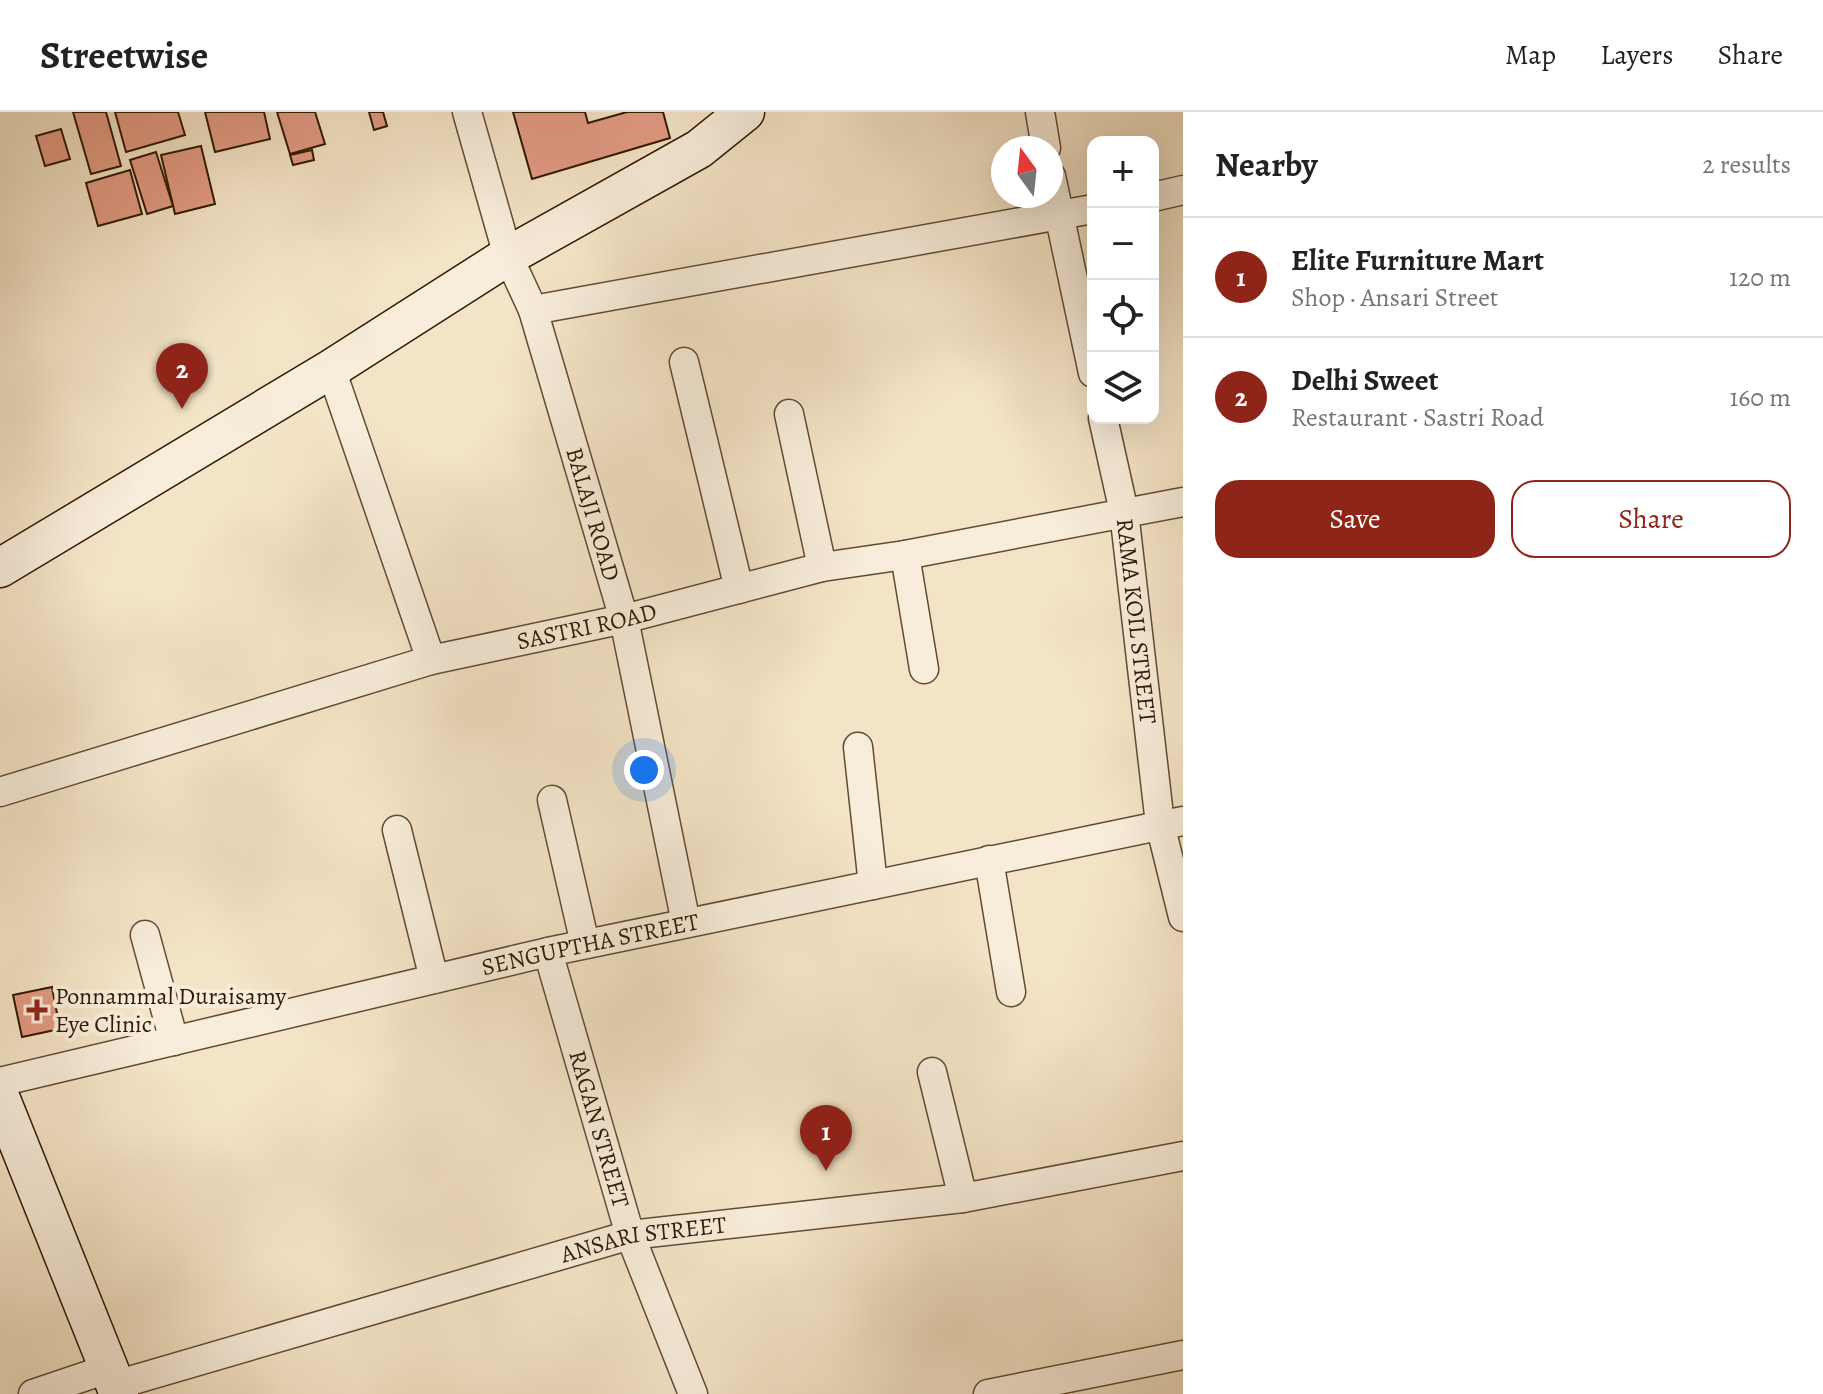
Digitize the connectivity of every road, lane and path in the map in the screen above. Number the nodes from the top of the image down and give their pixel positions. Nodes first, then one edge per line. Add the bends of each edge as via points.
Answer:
1 (467, 112) edge
2 (745, 112) edge
3 (1040, 112) edge
4 (1044, 136) edge
5 (1183, 190) edge
6 (1159, 196) edge
7 (1057, 208) edge
8 (1087, 210) edge
9 (1058, 216) junction
10 (508, 256) junction
11 (533, 310) junction
12 (1088, 352) edge
13 (684, 362) dead end
14 (331, 369) junction
15 (789, 414) dead end
16 (1104, 424) edge
17 (1183, 502) edge
18 (1124, 512) junction
19 (905, 555) junction
20 (822, 567) junction
21 (0, 568) edge
22 (739, 589) junction
23 (624, 619) junction
24 (431, 660) junction
25 (924, 669) dead end
26 (858, 747) dead end
27 (0, 792) edge
28 (552, 800) dead end
29 (1172, 823) edge
30 (397, 830) dead end
31 (989, 860) junction
32 (873, 885) junction
33 (1183, 917) edge
34 (686, 923) junction
35 (145, 935) dead end
36 (585, 944) junction
37 (548, 952) junction
38 (434, 979) junction
39 (1011, 992) dead end
40 (174, 1041) junction
41 (932, 1072) dead end
42 (0, 1082) edge
43 (0, 1097) edge
44 (1183, 1156) edge
45 (963, 1198) junction
46 (630, 1235) junction
47 (1183, 1355) edge
48 (115, 1382) edge
49 (33, 1394) edge
50 (693, 1394) edge
51 (988, 1394) edge

1 - 10 street, BALAJI ROAD
2 - 10 main road via 699,149
3 - 4 street
5 - 6 street
7 - 9 street
8 - 9 street
9 - 11 street
9 - 12 street
10 - 11 street, BALAJI ROAD
10 - 14 main road
11 - 23 street, BALAJI ROAD
13 - 22 street
14 - 21 main road
14 - 24 street
15 - 20 street
16 - 18 street, RAMA KOIL STREET
17 - 18 street, SASTRI ROAD
18 - 19 street, SASTRI ROAD
18 - 29 street, RAMA KOIL STREET
19 - 20 street, SASTRI ROAD
19 - 25 street
20 - 22 street, SASTRI ROAD
22 - 23 street, SASTRI ROAD
23 - 24 street, SASTRI ROAD
23 - 34 street, BALAJI ROAD
24 - 27 street, SASTRI ROAD
26 - 32 street
28 - 36 street
29 - 31 street, SENGUPTHA STREET
29 - 33 street, RAMA KOIL STREET
30 - 38 street
31 - 32 street, SENGUPTHA STREET
31 - 39 street
32 - 34 street, SENGUPTHA STREET
34 - 36 street, SENGUPTHA STREET
35 - 40 street
36 - 37 street, SENGUPTHA STREET
37 - 38 street, SENGUPTHA STREET
37 - 46 street, RAGAN STREET
38 - 40 street, SENGUPTHA STREET
40 - 42 street, SENGUPTHA STREET
41 - 45 street
43 - 48 main road
44 - 45 street, ANSARI STREET
45 - 46 street, ANSARI STREET
46 - 48 street, ANSARI STREET
46 - 50 street, RAGAN STREET
47 - 51 street
48 - 49 street, ANSARI STREET

